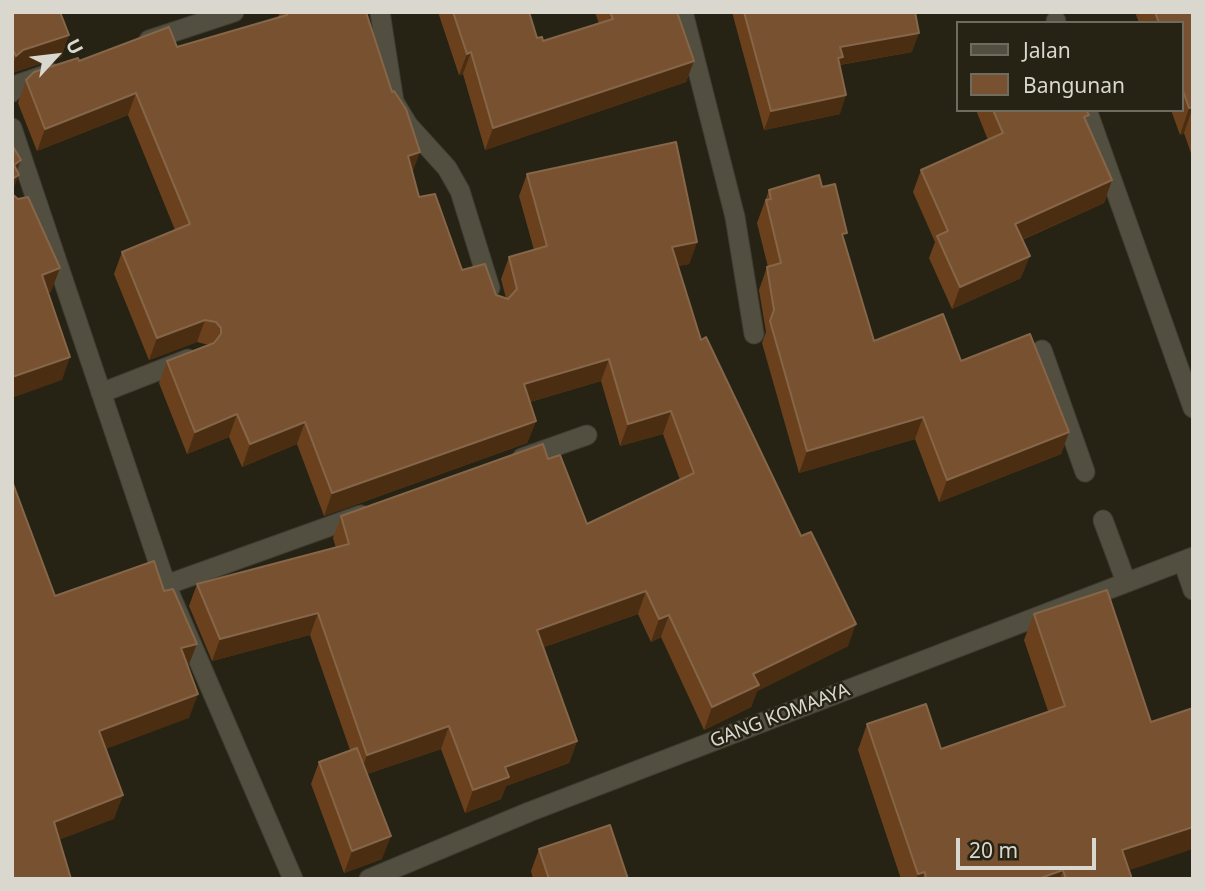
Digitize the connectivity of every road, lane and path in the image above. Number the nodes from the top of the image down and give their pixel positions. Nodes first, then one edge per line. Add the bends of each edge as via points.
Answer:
1 (234, 12) edge
2 (380, 12) edge
3 (683, 12) edge
4 (133, 45) edge
5 (70, 67) edge
6 (12, 92) edge
7 (1088, 112) edge
8 (12, 128) edge
9 (496, 309) edge
10 (754, 334) dead end
11 (1042, 350) dead end
12 (201, 354) edge
13 (101, 393) junction
14 (1193, 408) edge
15 (587, 435) dead end
16 (508, 463) edge
17 (1086, 472) dead end
18 (376, 510) edge
19 (1103, 520) dead end
20 (1188, 559) edge
21 (1126, 582) junction
22 (166, 585) junction
23 (1193, 590) edge
24 (292, 879) edge
25 (369, 879) edge

1 - 4 street
2 - 9 street via 394,102 460,191
3 - 10 street via 735,217
5 - 6 street via 19,84
7 - 14 street
8 - 13 street via 30,204
11 - 17 street
12 - 13 street
13 - 22 street
15 - 16 street
18 - 22 street
19 - 21 street
20 - 21 street, GANG KOMAAYA
20 - 23 street
21 - 25 street, GANG KOMAAYA via 530,812
22 - 24 street

